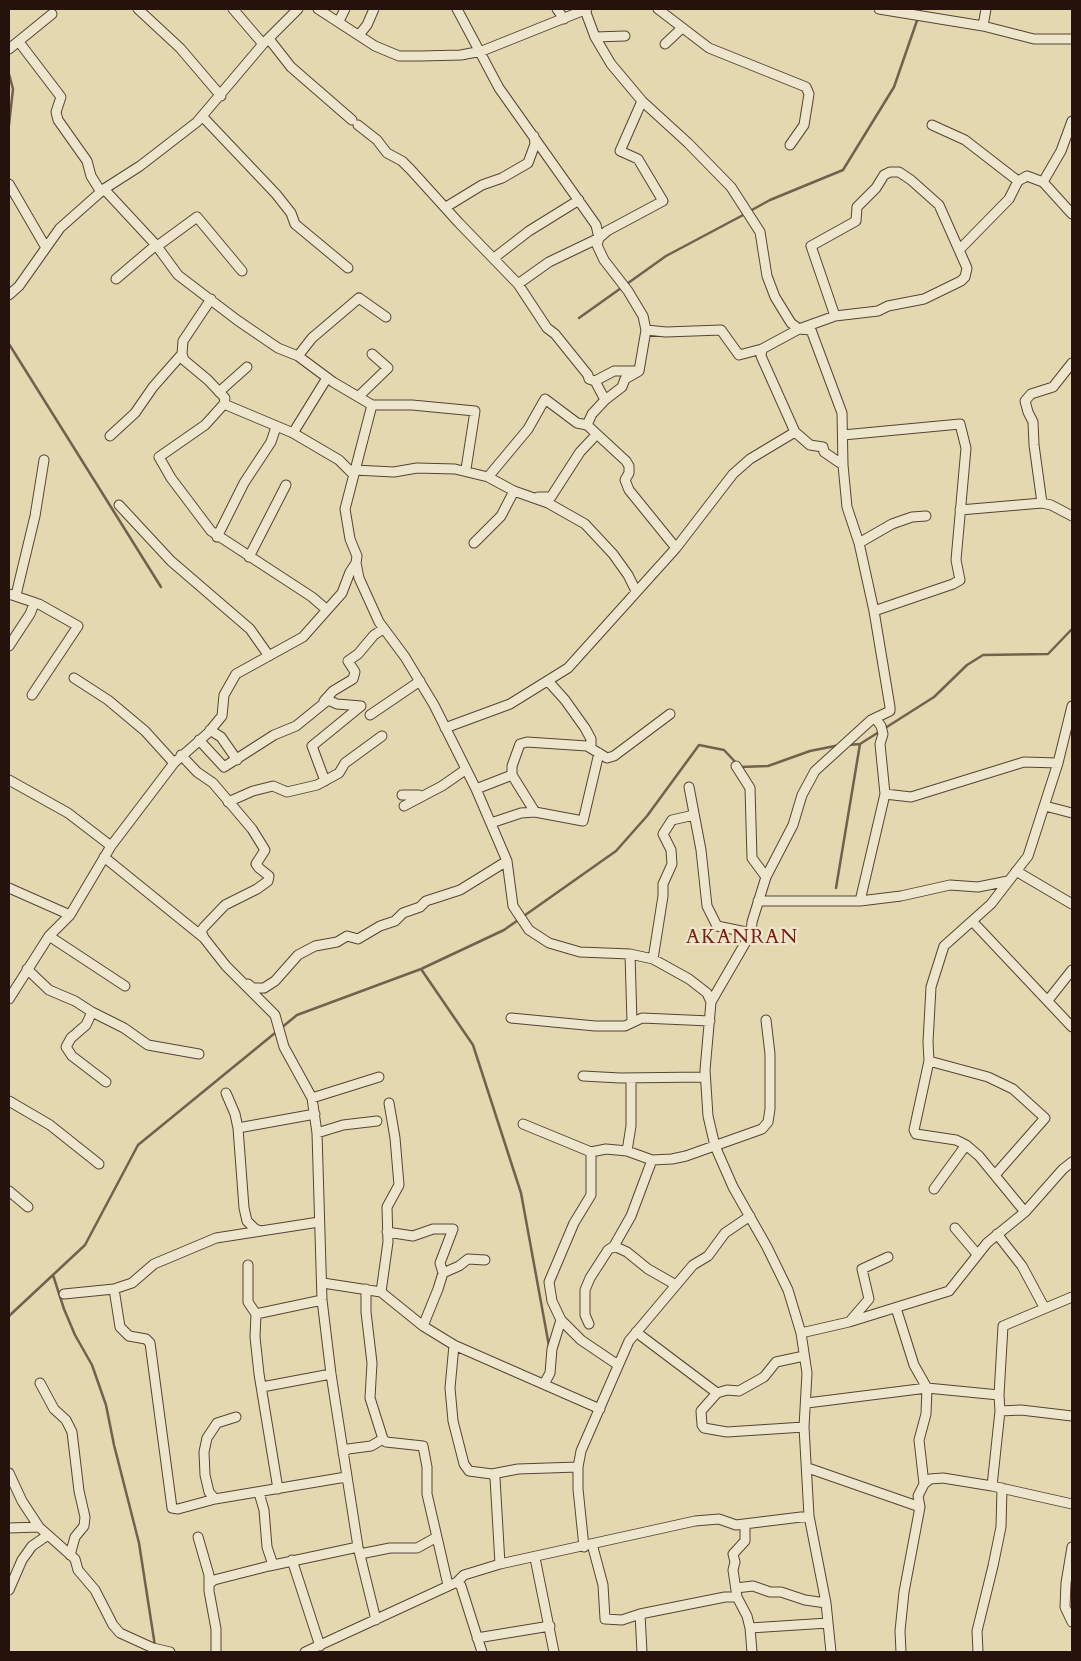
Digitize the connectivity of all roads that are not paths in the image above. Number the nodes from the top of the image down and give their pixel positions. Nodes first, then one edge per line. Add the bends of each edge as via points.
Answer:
1 (138, 9) edge
2 (233, 9) edge
3 (298, 9) edge
4 (318, 9) edge
5 (345, 9) edge
6 (374, 9) edge
7 (457, 9) edge
8 (557, 9) edge
9 (586, 9) edge
10 (658, 9) edge
11 (880, 9) edge
12 (986, 9) edge
13 (52, 14) dead end
14 (564, 19) junction
15 (339, 20) junction
16 (983, 26) junction
17 (682, 28) junction
18 (359, 35) junction
19 (625, 36) dead end
20 (595, 38) junction
21 (1072, 39) edge
22 (266, 41) junction
23 (19, 42) junction
24 (664, 44) dead end
25 (9, 49) edge
26 (482, 51) junction
27 (221, 96) junction
28 (642, 101) junction
29 (202, 116) junction
30 (1072, 121) edge
31 (932, 126) dead end
32 (534, 136) junction
33 (790, 146) dead end
34 (1018, 181) junction
35 (1043, 182) junction
36 (9, 184) edge
37 (102, 190) junction
38 (579, 200) junction
39 (446, 206) junction
40 (1072, 214) edge
41 (599, 238) junction
42 (45, 246) junction
43 (156, 246) junction
44 (960, 246) junction
45 (494, 258) junction
46 (348, 268) dead end
47 (242, 271) dead end
48 (116, 279) dead end
49 (518, 284) junction
50 (9, 295) edge
51 (211, 299) junction
52 (835, 316) junction
53 (386, 317) dead end
54 (799, 329) junction
55 (646, 330) junction
56 (762, 349) junction
57 (182, 354) junction
58 (372, 354) dead end
59 (298, 356) junction
60 (1072, 363) edge
61 (247, 367) dead end
62 (639, 371) junction
63 (327, 378) junction
64 (596, 381) junction
65 (219, 392) junction
66 (359, 396) junction
67 (605, 400) junction
68 (224, 404) junction
69 (372, 405) junction
70 (587, 425) junction
71 (276, 427) junction
72 (794, 432) junction
73 (293, 433) junction
74 (596, 435) junction
75 (843, 435) junction
76 (110, 436) dead end
77 (44, 460) dead end
78 (843, 465) junction
79 (466, 469) dead end
80 (354, 472) junction
81 (488, 477) junction
82 (286, 485) dead end
83 (514, 491) junction
84 (532, 497) junction
85 (1042, 503) junction
86 (119, 505) dead end
87 (960, 510) junction
88 (926, 516) dead end
89 (1072, 516) edge
90 (218, 537) junction
91 (474, 543) dead end
92 (859, 543) junction
93 (676, 548) junction
94 (249, 557) junction
95 (356, 563) junction
96 (636, 591) junction
97 (12, 595) edge
98 (36, 603) junction
99 (327, 610) junction
100 (874, 611) junction
101 (383, 630) junction
102 (9, 646) edge
103 (269, 656) junction
104 (74, 678) dead end
105 (420, 681) junction
106 (548, 681) junction
107 (32, 695) dead end
108 (321, 705) junction
109 (1072, 706) edge
110 (670, 714) dead end
111 (370, 715) dead end
112 (875, 718) junction
113 (445, 728) junction
114 (210, 730) junction
115 (382, 736) dead end
116 (199, 740) junction
117 (587, 746) junction
118 (600, 753) junction
119 (1061, 753) junction
120 (181, 755) junction
121 (1072, 755) edge
122 (237, 760) junction
123 (174, 763) junction
124 (1058, 763) junction
125 (736, 766) dead end
126 (465, 770) junction
127 (512, 775) junction
128 (9, 780) edge
129 (325, 781) junction
130 (689, 787) dead end
131 (476, 789) junction
132 (885, 794) junction
133 (402, 795) dead end
134 (420, 796) junction
135 (228, 802) junction
136 (404, 806) dead end
137 (1045, 806) junction
138 (535, 812) junction
139 (1072, 813) edge
140 (694, 815) junction
141 (491, 824) junction
142 (111, 846) junction
143 (104, 857) junction
144 (507, 861) junction
145 (1016, 871) junction
146 (766, 877) junction
147 (1008, 881) junction
148 (9, 888) edge
149 (758, 901) junction
150 (860, 901) junction
151 (1072, 904) edge
152 (70, 915) junction
153 (974, 922) junction
154 (751, 934) junction
155 (49, 936) junction
156 (204, 938) junction
157 (630, 954) junction
158 (653, 959) junction
159 (27, 968) junction
160 (1072, 970) edge
161 (242, 979) junction
162 (125, 986) dead end
163 (9, 999) edge
164 (1049, 1000) junction
165 (711, 1002) junction
166 (92, 1012) junction
167 (511, 1018) dead end
168 (766, 1020) dead end
169 (710, 1021) junction
170 (632, 1022) junction
171 (1072, 1027) edge
172 (199, 1054) dead end
173 (929, 1061) junction
174 (583, 1076) dead end
175 (705, 1076) junction
176 (379, 1077) dead end
177 (632, 1078) junction
178 (106, 1082) dead end
179 (226, 1093) dead end
180 (312, 1098) junction
181 (9, 1101) edge
182 (389, 1103) dead end
183 (315, 1114) junction
184 (377, 1121) dead end
185 (523, 1124) dead end
186 (238, 1128) junction
187 (318, 1133) junction
188 (966, 1145) junction
189 (715, 1146) junction
190 (627, 1151) junction
191 (590, 1152) junction
192 (652, 1160) junction
193 (1072, 1162) edge
194 (99, 1164) dead end
195 (995, 1175) junction
196 (934, 1190) dead end
197 (9, 1191) edge
198 (28, 1207) dead end
199 (1025, 1212) junction
200 (750, 1216) junction
201 (319, 1222) junction
202 (955, 1228) dead end
203 (264, 1231) junction
204 (387, 1232) junction
205 (997, 1234) junction
206 (614, 1246) junction
207 (977, 1254) junction
208 (888, 1257) dead end
209 (485, 1260) dead end
210 (248, 1265) dead end
211 (442, 1273) junction
212 (323, 1283) junction
213 (676, 1285) junction
214 (114, 1289) junction
215 (366, 1289) junction
216 (381, 1292) junction
217 (64, 1294) dead end
218 (1072, 1297) edge
219 (322, 1300) junction
220 (866, 1305) junction
221 (1044, 1307) junction
222 (896, 1308) junction
223 (256, 1314) junction
224 (873, 1314) junction
225 (561, 1320) junction
226 (849, 1322) junction
227 (589, 1324) dead end
228 (423, 1326) junction
229 (636, 1332) junction
230 (801, 1333) junction
231 (454, 1345) junction
232 (804, 1356) junction
233 (618, 1365) junction
234 (330, 1374) junction
235 (40, 1383) dead end
236 (544, 1384) junction
237 (262, 1387) junction
238 (927, 1388) junction
239 (717, 1394) junction
240 (999, 1395) junction
241 (807, 1402) junction
242 (600, 1409) junction
243 (1000, 1411) junction
244 (1072, 1416) edge
245 (236, 1417) dead end
246 (804, 1427) junction
247 (383, 1439) junction
248 (343, 1453) junction
249 (578, 1467) junction
250 (808, 1468) junction
251 (9, 1474) edge
252 (492, 1474) junction
253 (346, 1477) junction
254 (924, 1484) junction
255 (992, 1486) junction
256 (1002, 1488) junction
257 (278, 1489) junction
258 (259, 1493) junction
259 (215, 1500) junction
260 (1072, 1504) edge
261 (920, 1507) junction
262 (809, 1516) junction
263 (745, 1524) junction
264 (39, 1526) junction
265 (9, 1528) edge
266 (45, 1537) junction
267 (437, 1537) junction
268 (198, 1538) dead end
269 (588, 1546) junction
270 (1072, 1547) edge
271 (359, 1551) junction
272 (70, 1555) junction
273 (535, 1558) junction
274 (292, 1560) junction
275 (500, 1564) junction
276 (273, 1565) junction
277 (453, 1583) junction
278 (209, 1584) junction
279 (736, 1588) junction
280 (9, 1590) edge
281 (737, 1598) junction
282 (826, 1603) junction
283 (640, 1614) junction
284 (376, 1620) junction
285 (1072, 1622) edge
286 (828, 1623) junction
287 (550, 1626) junction
288 (750, 1628) junction
289 (478, 1638) junction
290 (320, 1646) junction
291 (170, 1652) edge
292 (216, 1652) edge
293 (305, 1652) edge
294 (482, 1652) edge
295 (554, 1652) edge
296 (642, 1652) edge
297 (752, 1652) edge
298 (831, 1652) edge
299 (901, 1652) edge
300 (978, 1652) edge

1 - 27 street via 180,48
2 - 22 street
3 - 22 street
4 - 15 street
5 - 15 street
6 - 18 street
7 - 26 street
8 - 14 street
9 - 14 street
9 - 20 street
10 - 17 street
11 - 16 street
12 - 16 street
13 - 23 street
14 - 26 street
15 - 18 street
16 - 21 street via 1034,39
17 - 24 street
17 - 33 street via 709,48 806,87 809,94 804,125
18 - 26 street via 399,56 461,55
19 - 20 street
20 - 28 street via 611,64
22 - 27 street
22 - 39 street via 291,67 377,140 387,153 402,160
23 - 25 street
23 - 37 street via 61,97 56,112 58,120 87,161 91,176
26 - 32 street via 499,88
27 - 29 street
28 - 41 street via 620,151 638,159 663,201
28 - 54 street via 731,187 760,232 767,276 775,297 791,323
29 - 37 street via 167,146
29 - 46 street via 276,194 292,213 295,224
30 - 35 street via 1062,150
31 - 34 street via 965,140
32 - 38 street
32 - 39 street via 535,144 528,164
34 - 35 street via 1027,176
34 - 44 street via 1009,199
35 - 40 street
36 - 42 street
37 - 42 street
37 - 43 street
38 - 41 street via 596,225
38 - 45 street
39 - 45 street
41 - 49 street via 549,262
41 - 55 street via 597,245 604,260 628,291
42 - 50 street
43 - 47 street via 197,217
43 - 48 street
43 - 51 street via 178,275
44 - 52 street via 967,268 961,281 924,299 878,311
44 - 52 street via 938,205 912,180 899,172 890,172 857,208 856,220 811,246
45 - 49 street
49 - 64 street via 547,328 589,379
51 - 57 street via 183,341
51 - 59 street via 278,348
52 - 54 street
53 - 59 street via 359,298 312,338
54 - 56 street
54 - 75 street via 811,330 842,413
55 - 56 street via 721,330 740,355
55 - 62 street
56 - 72 street via 761,356
57 - 65 street via 184,360
57 - 76 street via 135,413
58 - 66 street via 388,368
59 - 63 street
60 - 85 street via 1053,387 1031,394 1026,400 1033,422
61 - 65 street
62 - 64 street via 614,371
62 - 67 street via 624,379 622,388
63 - 66 street
63 - 73 street
64 - 67 street
65 - 68 street via 225,398
66 - 69 street
67 - 70 street
68 - 71 street
68 - 90 street via 205,425 159,457 201,520
69 - 79 street via 476,410
69 - 80 street
70 - 74 street
70 - 81 street via 577,423 545,399 528,429
71 - 73 street
71 - 90 street via 271,442 244,483
72 - 78 street via 810,445 823,447 824,452
72 - 93 street via 750,459 733,474
73 - 80 street
74 - 84 street via 580,452 551,497
74 - 93 street via 626,461 629,473 625,480 629,490
75 - 78 street
75 - 87 street via 960,424 966,452
77 - 97 street via 35,516
78 - 92 street via 847,507
80 - 81 street via 455,469
80 - 95 street via 345,509
81 - 83 street
82 - 94 street
83 - 84 street
83 - 91 street via 500,516
84 - 96 street via 585,524 618,561
85 - 87 street
85 - 89 street via 1051,504
86 - 103 street via 170,561 250,629
87 - 100 street via 956,560 960,580
88 - 92 street via 892,524
90 - 94 street
92 - 100 street
93 - 96 street
94 - 99 street
95 - 99 street via 342,594
95 - 101 street via 359,578
96 - 106 street via 568,668
97 - 98 street
98 - 102 street
98 - 107 street via 78,626
99 - 103 street via 303,637
100 - 112 street via 890,706 890,711
101 - 105 street
101 - 108 street via 348,661 355,672 353,679 333,691
103 - 114 street via 236,674 224,695 222,716
104 - 123 street via 108,700 145,731
105 - 111 street
105 - 113 street
106 - 113 street via 510,704
106 - 117 street via 592,739
108 - 122 street via 296,726 274,735
108 - 129 street via 328,700 361,706 312,746
109 - 119 street
110 - 118 street via 614,756 607,758
112 - 132 street via 883,734 880,744
112 - 146 street via 815,771 802,794 793,825
113 - 126 street
114 - 116 street
114 - 122 street via 221,737
115 - 129 street
116 - 120 street
116 - 122 street via 221,766
117 - 118 street
117 - 127 street via 520,744
118 - 138 street via 583,822
119 - 121 street
119 - 124 street
120 - 123 street
120 - 135 street via 213,783
123 - 142 street
124 - 132 street via 1024,762 911,797
124 - 137 street
125 - 146 street via 750,788 752,858
126 - 131 street
126 - 134 street
127 - 131 street
127 - 138 street
128 - 142 street via 68,814
129 - 135 street via 294,792 273,786
130 - 140 street
131 - 141 street
132 - 150 street
133 - 134 street
134 - 136 street
135 - 156 street via 266,850 256,864 269,878 257,889 225,905 204,927
137 - 139 street
137 - 145 street via 1028,856
138 - 141 street via 521,813
140 - 154 street via 705,897 717,926
140 - 158 street via 672,820 663,834 671,850 672,864 663,884 664,896
141 - 144 street
142 - 143 street
143 - 152 street
143 - 156 street
144 - 157 street via 513,906 538,938 580,952
144 - 161 street via 460,890 426,901 358,939 347,936 337,942 315,946 298,955 275,981 264,988 253,988
145 - 147 street
145 - 151 street
146 - 149 street
147 - 150 street via 978,887 950,885
147 - 153 street
148 - 152 street
149 - 150 street
149 - 154 street
152 - 155 street
153 - 164 street
153 - 173 street via 944,946 936,970 931,986
154 - 165 street
155 - 159 street
155 - 162 street
156 - 161 street via 226,966
157 - 158 street
157 - 170 street
158 - 165 street via 695,983 707,992
159 - 163 street
159 - 166 street via 49,990
160 - 164 street
161 - 180 street via 275,1015 284,1047
164 - 171 street
165 - 169 street
166 - 172 street via 148,1045
166 - 178 street via 86,1025 66,1047 72,1056
167 - 170 street via 596,1026 625,1026
168 - 189 street via 770,1054 768,1122 762,1128
169 - 170 street via 642,1018
169 - 175 street
173 - 188 street via 914,1130 916,1134 956,1140
173 - 195 street via 988,1077 1014,1089 1045,1118
174 - 177 street
175 - 177 street
175 - 189 street via 708,1116
176 - 180 street
177 - 190 street
179 - 186 street via 236,1114
180 - 183 street
181 - 194 street via 50,1125
182 - 204 street via 399,1185 387,1207
183 - 186 street
183 - 187 street
184 - 187 street via 343,1125
185 - 191 street
186 - 203 street via 244,1208 255,1230
187 - 201 street
188 - 195 street
188 - 196 street
189 - 192 street via 672,1160
189 - 200 street
190 - 191 street via 606,1149
190 - 192 street
191 - 225 street via 591,1195 574,1223 549,1282 552,1301
192 - 206 street via 631,1216
193 - 199 street
195 - 199 street
197 - 198 street
199 - 205 street
200 - 213 street via 725,1233 708,1256 693,1265
200 - 230 street via 788,1290
201 - 203 street
201 - 212 street
202 - 207 street
203 - 214 street via 204,1242 154,1264 132,1283
204 - 211 street via 413,1236 433,1229 452,1229 440,1263
204 - 216 street
205 - 207 street
205 - 221 street via 1022,1266
206 - 213 street
206 - 227 street via 590,1278 586,1290 585,1315
207 - 222 street via 949,1291
208 - 220 street via 862,1269 869,1299
209 - 211 street via 468,1258
210 - 223 street via 248,1302
211 - 228 street
212 - 215 street
212 - 219 street
213 - 229 street
214 - 217 street
214 - 259 street via 120,1327 129,1336 146,1339 150,1343 172,1508
215 - 216 street
215 - 247 street via 373,1381 370,1398
216 - 228 street
218 - 221 street
219 - 223 street
219 - 234 street
220 - 224 street
220 - 226 street
221 - 240 street via 1003,1326
222 - 224 street
222 - 238 street via 914,1365
223 - 237 street via 255,1337
224 - 226 street
225 - 233 street via 581,1340
225 - 236 street via 552,1349 550,1372
226 - 230 street
228 - 231 street
229 - 233 street
229 - 239 street
230 - 232 street
231 - 236 street
231 - 252 street via 450,1388 453,1421 464,1464 469,1471
232 - 239 street via 776,1362 764,1377 738,1391 727,1390
232 - 241 street
233 - 242 street
234 - 237 street
234 - 248 street
235 - 272 street via 72,1432 85,1517
236 - 242 street
237 - 257 street
238 - 240 street
238 - 241 street
238 - 254 street via 926,1414 919,1440
239 - 246 street via 701,1410 704,1428 727,1432
240 - 243 street
241 - 246 street
242 - 249 street via 581,1451
243 - 244 street
243 - 255 street
245 - 259 street via 217,1423 207,1438 205,1475 209,1492
246 - 250 street
247 - 248 street via 371,1446 348,1449
247 - 267 street via 423,1446 427,1494
248 - 253 street
249 - 252 street via 526,1468
249 - 269 street
250 - 261 street
250 - 262 street
251 - 264 street
252 - 275 street
253 - 257 street
253 - 271 street
254 - 255 street via 930,1479 943,1478
254 - 261 street via 918,1496
255 - 256 street
256 - 260 street
256 - 300 street via 994,1566 977,1631
257 - 258 street
258 - 259 street
258 - 276 street
261 - 299 street via 904,1592
262 - 263 street
262 - 282 street
263 - 269 street via 736,1525 719,1519 695,1521
263 - 279 street via 745,1541 733,1554
264 - 265 street
264 - 266 street
266 - 272 street
266 - 280 street via 22,1560
267 - 271 street via 417,1548
267 - 277 street
268 - 278 street via 206,1558
269 - 273 street
269 - 283 street via 603,1585 605,1619 622,1620
270 - 285 street via 1065,1607
271 - 274 street
271 - 284 street
272 - 291 street via 120,1632 152,1648
273 - 275 street
273 - 287 street
274 - 276 street
274 - 290 street
275 - 277 street via 464,1575
276 - 278 street
277 - 284 street
277 - 289 street via 462,1586
278 - 292 street
279 - 281 street
279 - 282 street via 753,1586
281 - 283 street via 725,1597
281 - 288 street
282 - 286 street
283 - 296 street
284 - 290 street
286 - 288 street
286 - 298 street
287 - 289 street
287 - 295 street
288 - 297 street
289 - 294 street
290 - 293 street

